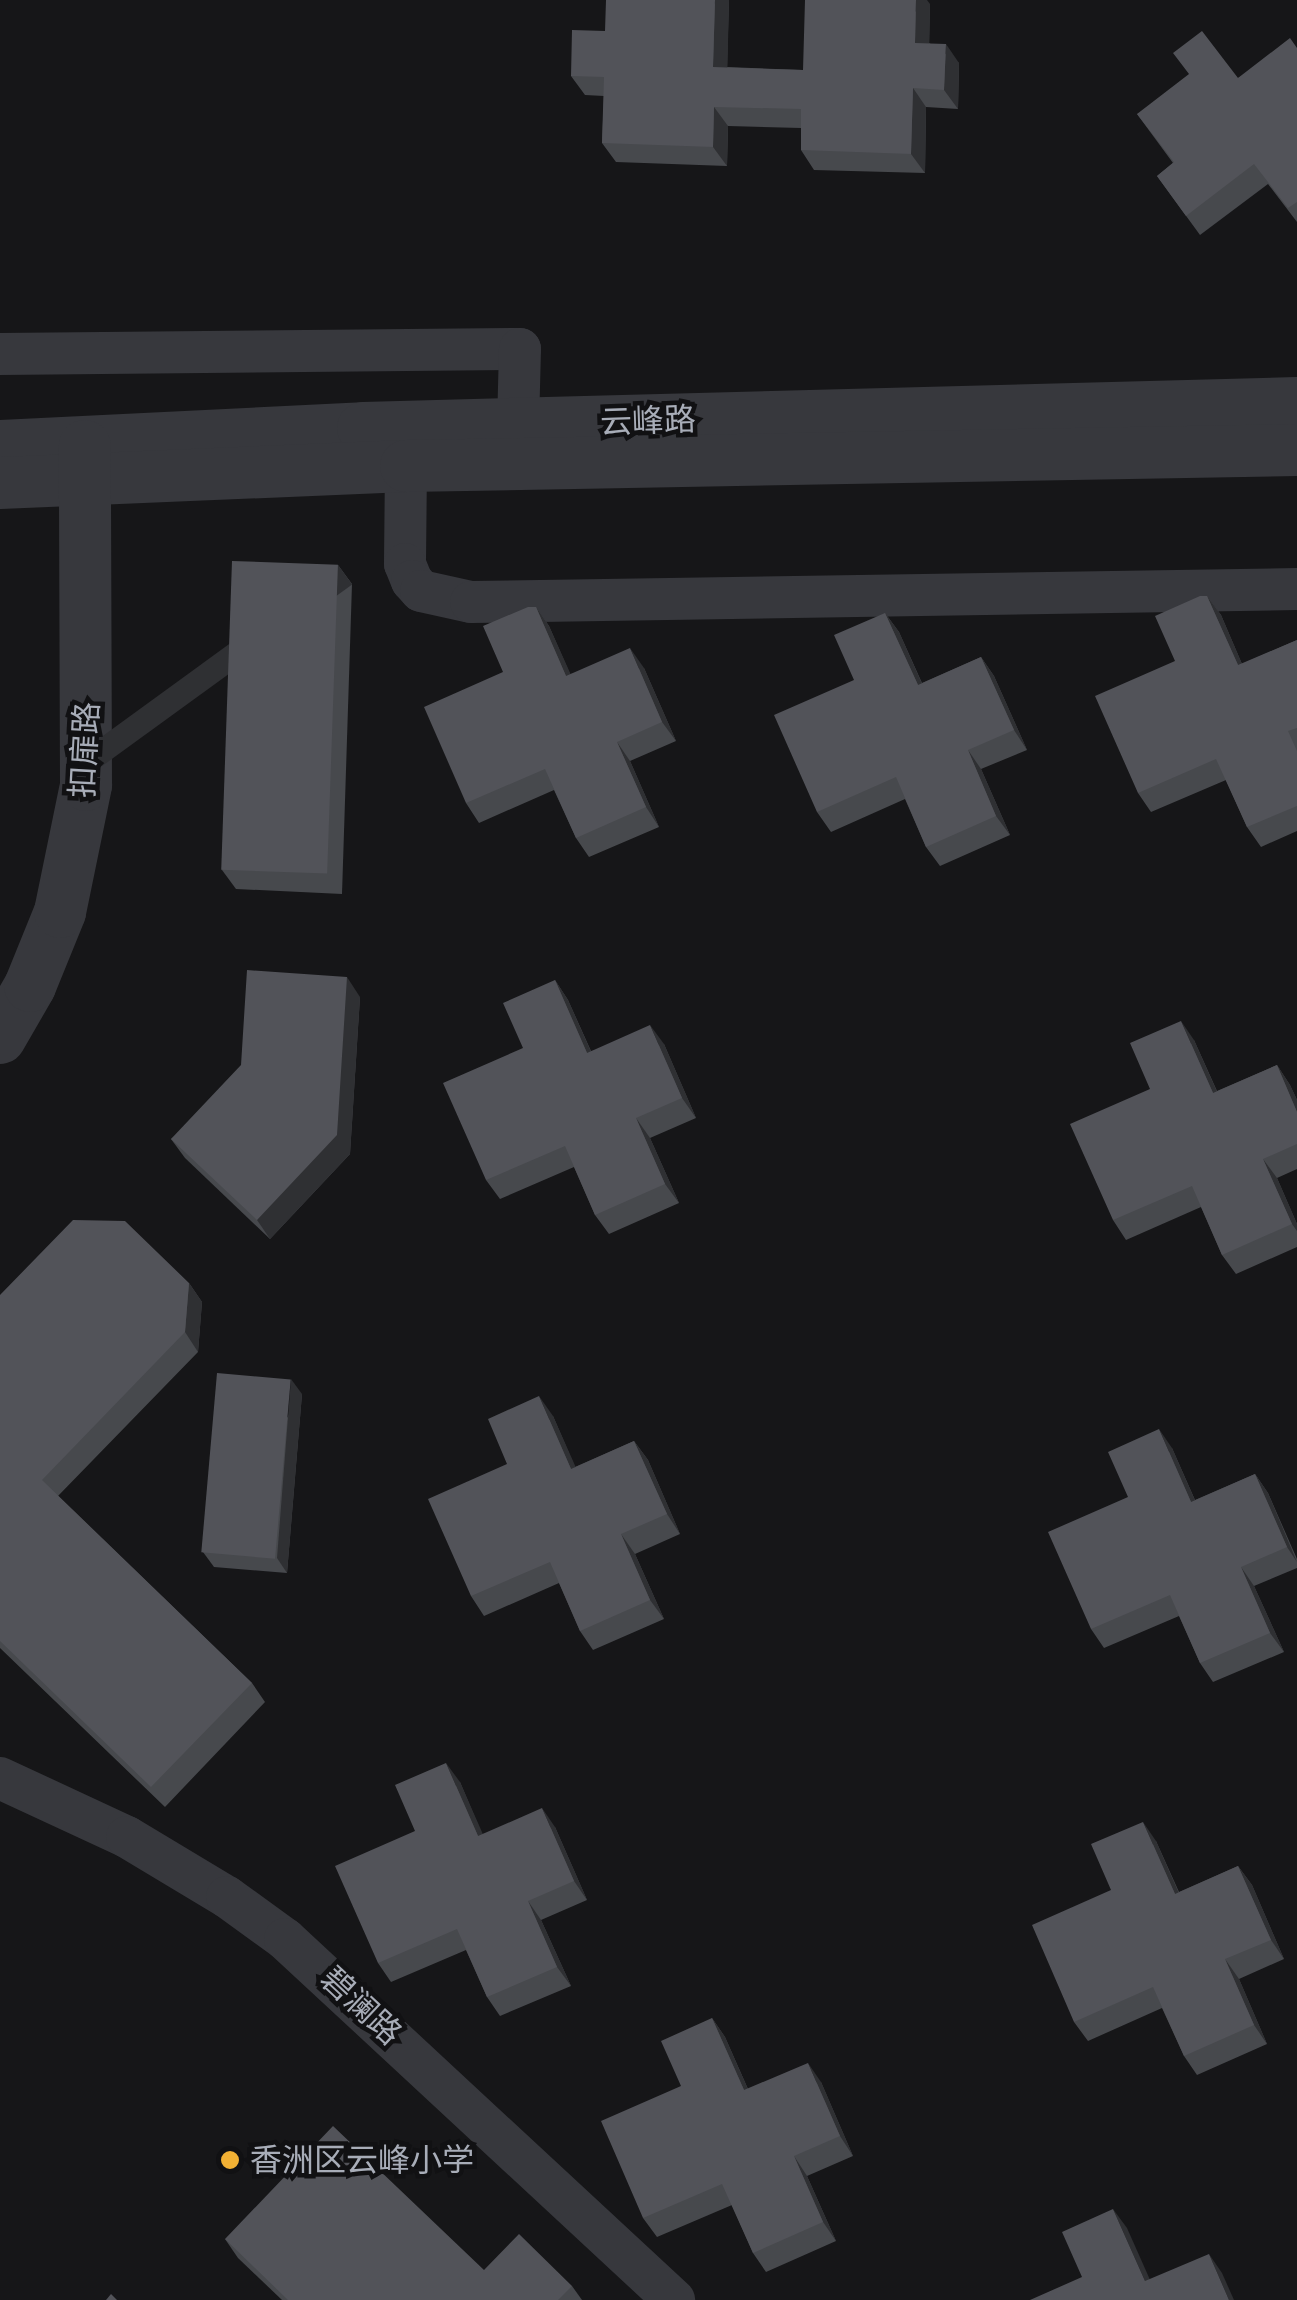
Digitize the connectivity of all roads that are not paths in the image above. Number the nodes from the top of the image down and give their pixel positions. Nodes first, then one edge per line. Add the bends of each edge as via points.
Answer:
1 (0, 354) edge
2 (1297, 403) edge
3 (518, 424) junction
4 (0, 446) edge
5 (1297, 450) edge
6 (85, 463) junction
7 (406, 466) junction
8 (0, 484) edge
9 (1297, 589) edge
10 (0, 1038) edge
11 (0, 1778) edge
12 (674, 2300) edge

1 - 3 street via 520,350
2 - 3 street, 云峰路
3 - 6 street, 云峰路
4 - 6 street, 云峰路
5 - 7 street, 云峰路
6 - 7 street, 云峰路
6 - 8 street, 云峰路
6 - 10 street, 扣扉路 via 84,801 60,912
7 - 9 street via 406,564 412,581 421,591 471,602
11 - 12 street, 碧澜路 via 127,1837 285,1939

